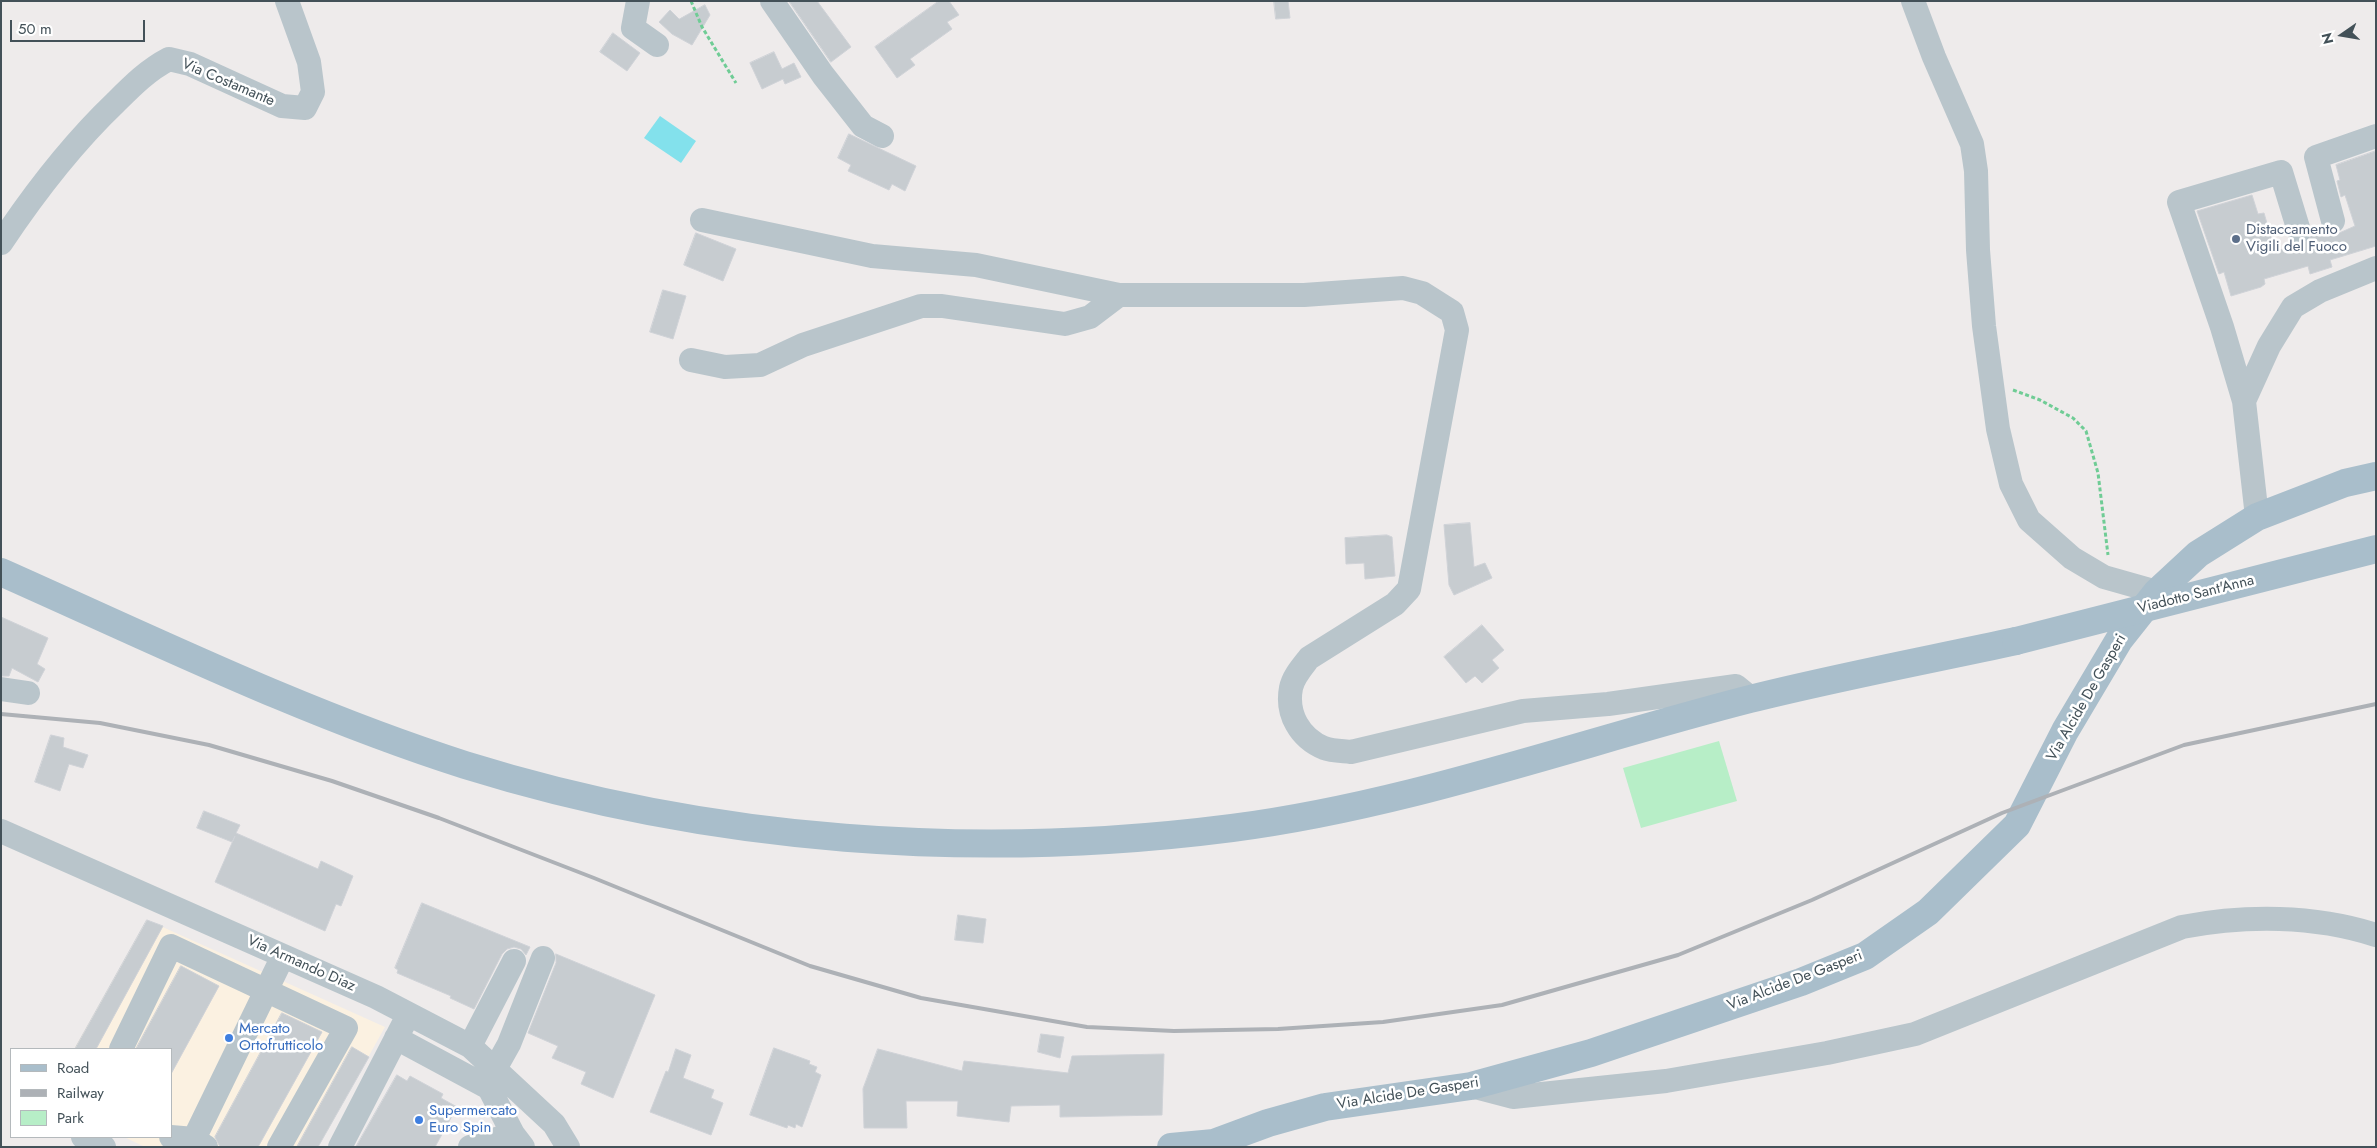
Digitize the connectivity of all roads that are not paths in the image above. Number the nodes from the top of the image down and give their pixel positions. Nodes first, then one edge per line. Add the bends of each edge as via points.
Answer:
1 (287, 1) edge
2 (638, 1) edge
3 (772, 1) edge
4 (1914, 1) edge
5 (658, 45) dead end
6 (882, 136) dead end
7 (2376, 136) edge
8 (702, 220) dead end
9 (2333, 221) dead end
10 (2299, 231) dead end
11 (1, 242) edge
12 (2376, 268) edge
13 (1119, 295) junction
14 (691, 360) dead end
15 (2244, 401) junction
16 (2376, 476) edge
17 (2256, 517) junction
18 (2376, 549) edge
19 (1, 572) edge
20 (2157, 592) junction
21 (1, 689) edge
22 (28, 693) dead end
23 (1752, 699) junction
24 (1, 831) edge
25 (2376, 935) edge
26 (283, 956) junction
27 (543, 958) dead end
28 (514, 961) dead end
29 (266, 990) junction
30 (409, 1015) junction
31 (396, 1038) junction
32 (470, 1046) junction
33 (121, 1048) edge
34 (495, 1069) junction
35 (1471, 1086) junction
36 (85, 1138) edge
37 (518, 1140) edge
38 (190, 1141) edge
39 (104, 1147) edge
40 (280, 1147) edge
41 (340, 1147) edge
42 (470, 1147) edge
43 (568, 1147) edge
44 (1170, 1147) edge

1 - 11 street, Via Costamante via 308,62 313,92 305,108 282,106 190,64 169,59 149,69 86,131
2 - 5 street via 634,28
3 - 6 street via 863,126
4 - 20 street via 1934,57 1972,144 1984,326 1998,429 2011,484 2029,520 2072,558 2104,577
7 - 9 street via 2316,157
8 - 13 street via 872,256 976,265
10 - 15 street via 2281,172 2179,202
12 - 15 street via 2320,291 2293,307 2269,346
13 - 14 street via 1090,317 1065,324 942,306 921,306 812,342 760,365 725,367
13 - 23 street via 1304,295 1403,288 1422,293 1452,312 1457,330 1409,589 1395,604 1309,658 1299,671 1291,688 1292,716 1303,735 1325,748 1351,752 1523,710 1608,704 1736,686
15 - 17 street
16 - 17 main road, Via Alcide De Gasperi via 2345,483
17 - 20 main road, Via Alcide De Gasperi via 2198,554
18 - 23 main road, Viadotto Sant'Anna, bridge via 2016,641
19 - 23 main road, Viadotto Sant'Anna via 245,682 363,729 467,765 586,797 690,820 798,834 905,842 1021,843 1140,838 1235,828 1366,804
20 - 35 main road, Via Alcide De Gasperi via 2114,648 2065,731 2016,825 1928,912 1865,956 1801,982 1591,1053
21 - 22 street
24 - 26 street, Via Armando Diaz
25 - 35 street via 2302,920 2219,920 2182,927 1915,1034 1827,1053 1666,1080 1513,1097
26 - 29 street
26 - 30 street, Via Armando Diaz
27 - 34 street via 509,1044
28 - 32 street
29 - 33 street via 171,946
29 - 38 street
29 - 40 street via 346,1028
30 - 31 street
30 - 32 street, Via Armando Diaz
31 - 37 street via 489,1088
31 - 41 street
32 - 34 street, Via Armando Diaz
34 - 43 street, Via Armando Diaz via 554,1124
35 - 44 main road, Via Alcide De Gasperi via 1326,1108 1268,1123 1214,1144
36 - 39 street
37 - 42 street

